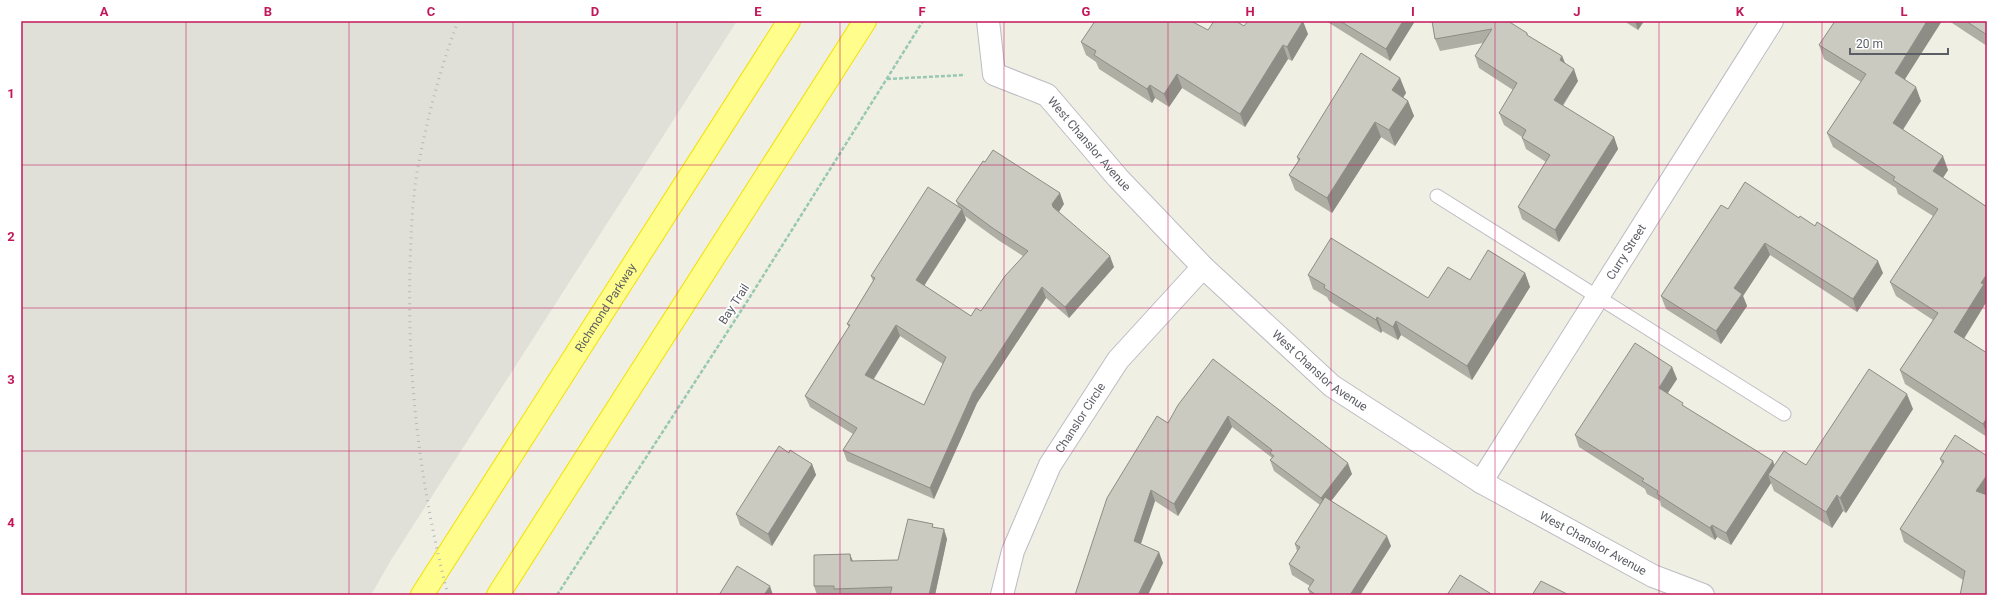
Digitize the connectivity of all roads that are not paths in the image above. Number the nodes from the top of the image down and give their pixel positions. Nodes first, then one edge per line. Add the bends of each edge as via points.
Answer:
1 (789, 21) edge
2 (865, 21) edge
3 (988, 21) edge
4 (1772, 21) edge
5 (1437, 196) dead end
6 (1203, 266) junction
7 (1597, 298) junction
8 (1784, 414) dead end
9 (1481, 482) junction
10 (422, 595) edge
11 (498, 595) edge
12 (1002, 595) edge
13 (1703, 595) edge

1 - 10 highway, Richmond Parkway
2 - 11 highway
3 - 6 street, West Chanslor Avenue via 994,74 1047,95 1118,178
4 - 7 street, Curry Street
5 - 7 lane
6 - 9 street, West Chanslor Avenue via 1332,386
6 - 12 street, Chanslor Circle via 1118,360 1050,465 1013,551
7 - 8 lane
7 - 9 street, Curry Street
9 - 13 street, West Chanslor Avenue via 1653,576

